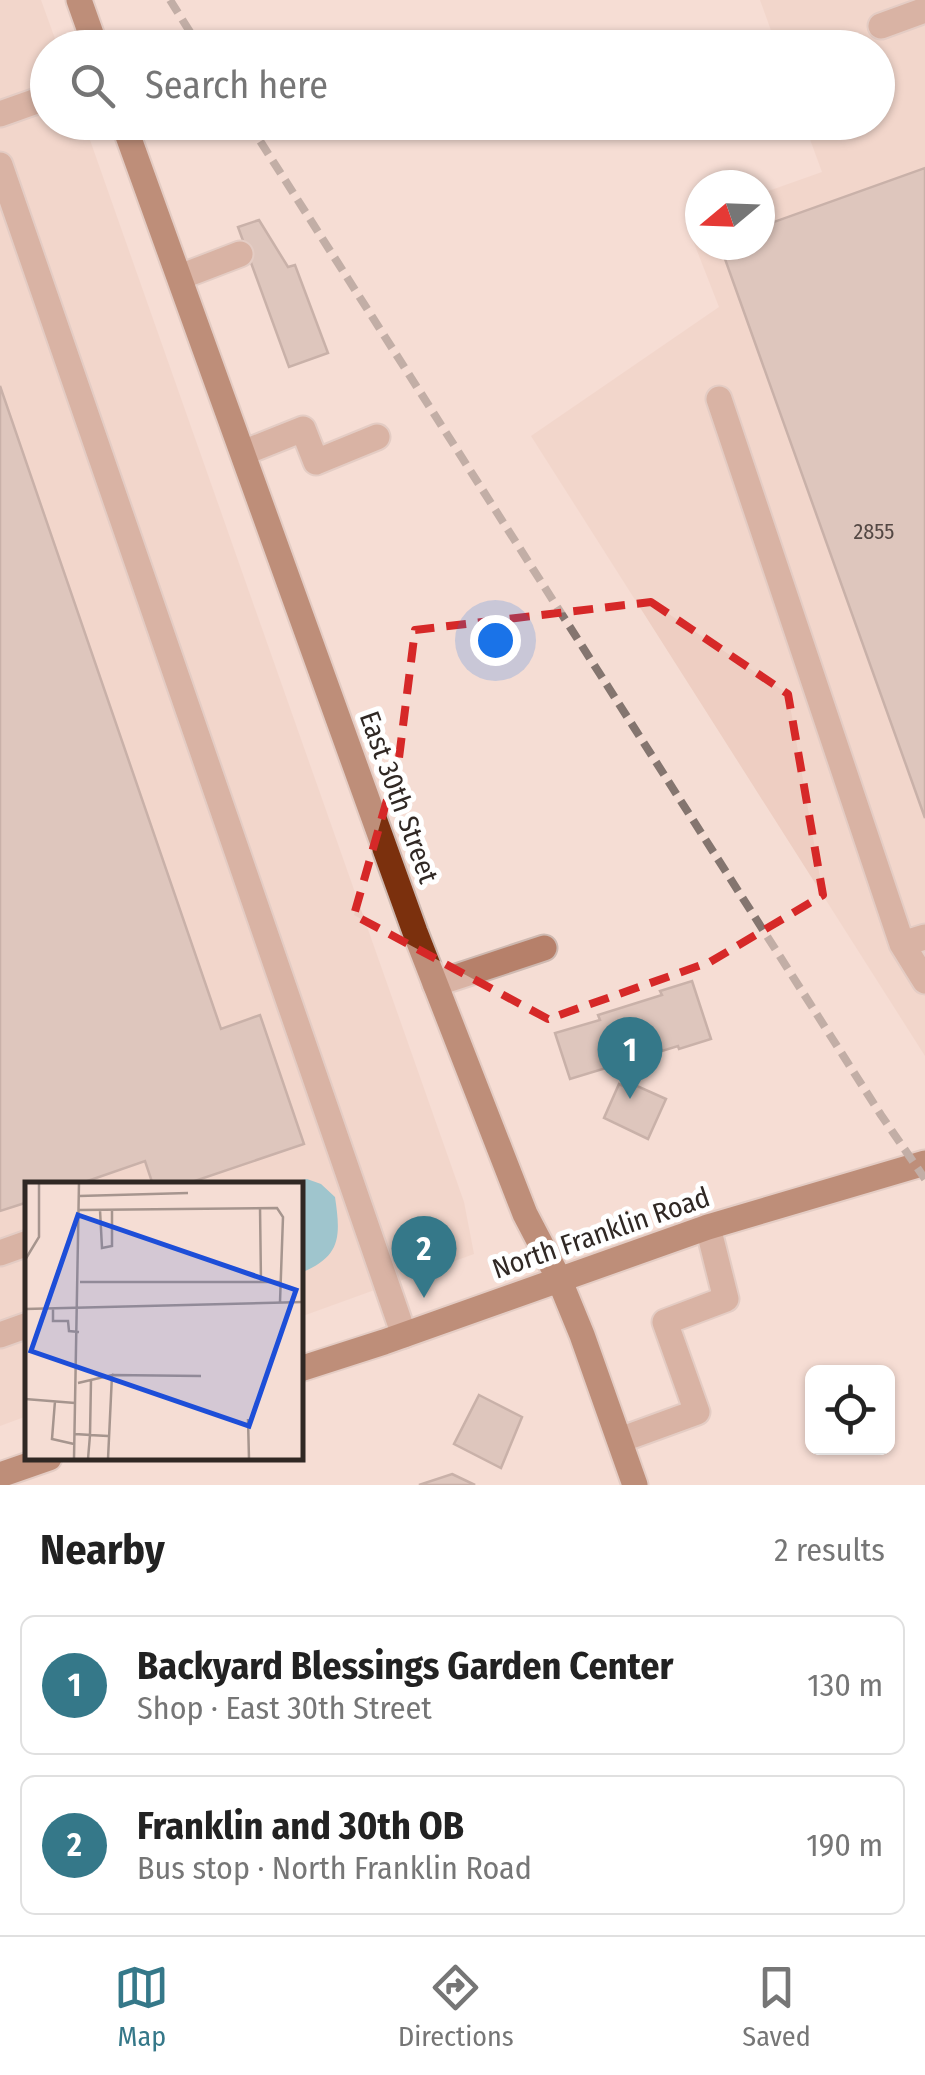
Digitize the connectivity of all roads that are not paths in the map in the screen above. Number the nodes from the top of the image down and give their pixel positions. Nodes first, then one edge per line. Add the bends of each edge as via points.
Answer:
1 (79, 0) edge
2 (925, 10) edge
3 (881, 26) dead end
4 (90, 30) edge
5 (30, 103) edge
6 (0, 114) edge
7 (131, 140) edge
8 (0, 165) edge
9 (12, 239) edge
10 (240, 254) dead end
11 (180, 277) junction
12 (719, 399) dead end
13 (377, 437) dead end
14 (243, 453) junction
15 (914, 941) edge
16 (544, 948) dead end
17 (925, 981) edge
18 (435, 984) junction
19 (925, 1163) edge
20 (708, 1227) junction
21 (25, 1244) edge
22 (0, 1253) edge
23 (559, 1279) junction
24 (25, 1327) edge
25 (404, 1334) junction
26 (0, 1336) edge
27 (302, 1368) edge
28 (620, 1440) junction
29 (44, 1460) edge
30 (0, 1475) edge
31 (635, 1485) edge

1 - 4 main road
2 - 3 lane
5 - 6 lane
7 - 11 main road, East 30th Street
8 - 9 lane
9 - 25 lane
10 - 11 lane
11 - 14 main road, East 30th Street
12 - 15 lane
13 - 14 lane via 316,462 303,429
14 - 18 main road, East 30th Street
15 - 17 lane
16 - 18 lane
18 - 23 main road, East 30th Street via 525,1214
19 - 20 main road, North Franklin Road
20 - 23 main road, North Franklin Road
20 - 28 lane via 726,1299 665,1322 697,1412
21 - 22 lane
23 - 25 main road, North Franklin Road
23 - 28 main road, East 30th Street
24 - 26 lane
25 - 27 main road, North Franklin Road
28 - 31 main road, East 30th Street
29 - 30 main road

